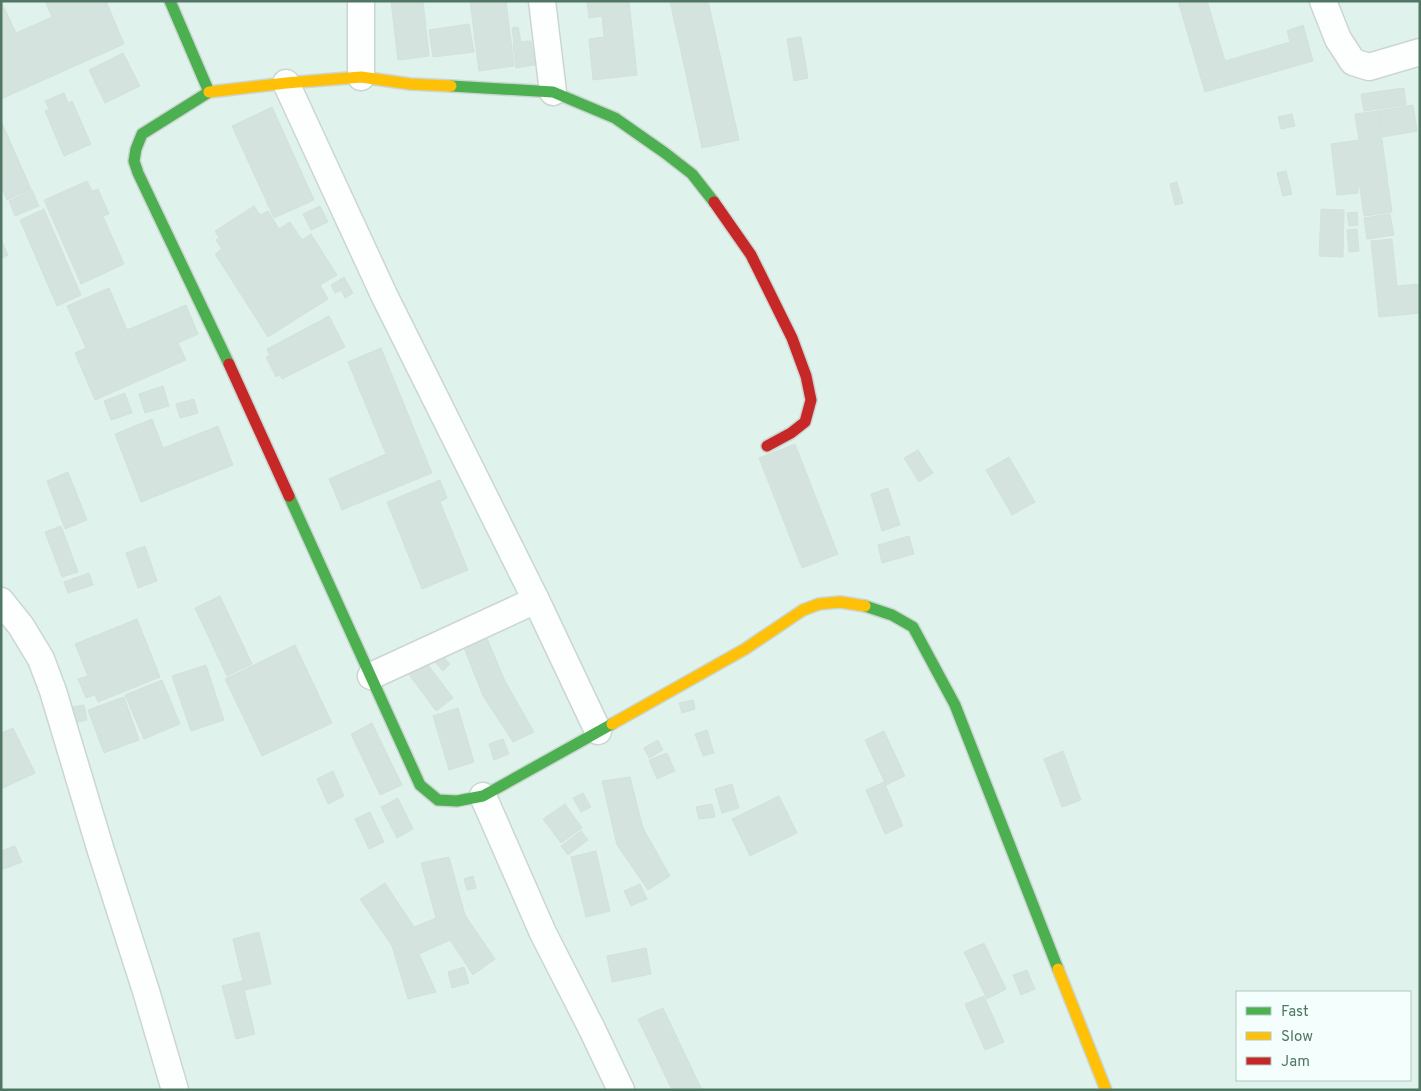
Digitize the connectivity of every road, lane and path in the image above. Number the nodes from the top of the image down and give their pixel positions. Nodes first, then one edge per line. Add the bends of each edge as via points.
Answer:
1 (170, 1) edge
2 (360, 1) edge
3 (542, 1) edge
4 (1323, 1) edge
5 (1420, 52) edge
6 (361, 77) junction
7 (286, 83) junction
8 (209, 92) junction
9 (553, 92) junction
10 (767, 446) dead end
11 (536, 600) junction
12 (1, 601) edge
13 (370, 676) junction
14 (598, 731) junction
15 (483, 796) junction
16 (176, 1090) edge
17 (621, 1090) edge
18 (1106, 1090) edge

1 - 8 street
2 - 6 street
3 - 9 street
4 - 5 street via 1338,40 1353,62 1369,67
6 - 7 street
6 - 9 street via 410,84
7 - 8 street
7 - 11 street via 384,295
8 - 13 street via 142,134 134,161
9 - 10 street via 615,118 692,174 751,255 792,338 811,400 805,422
11 - 13 street
11 - 14 street
12 - 16 street via 41,659 53,690
13 - 15 street via 420,785 438,800 457,801
14 - 15 street
14 - 18 street via 745,649 803,610 819,604 840,602 867,606 913,627 955,704
15 - 17 street via 543,933

